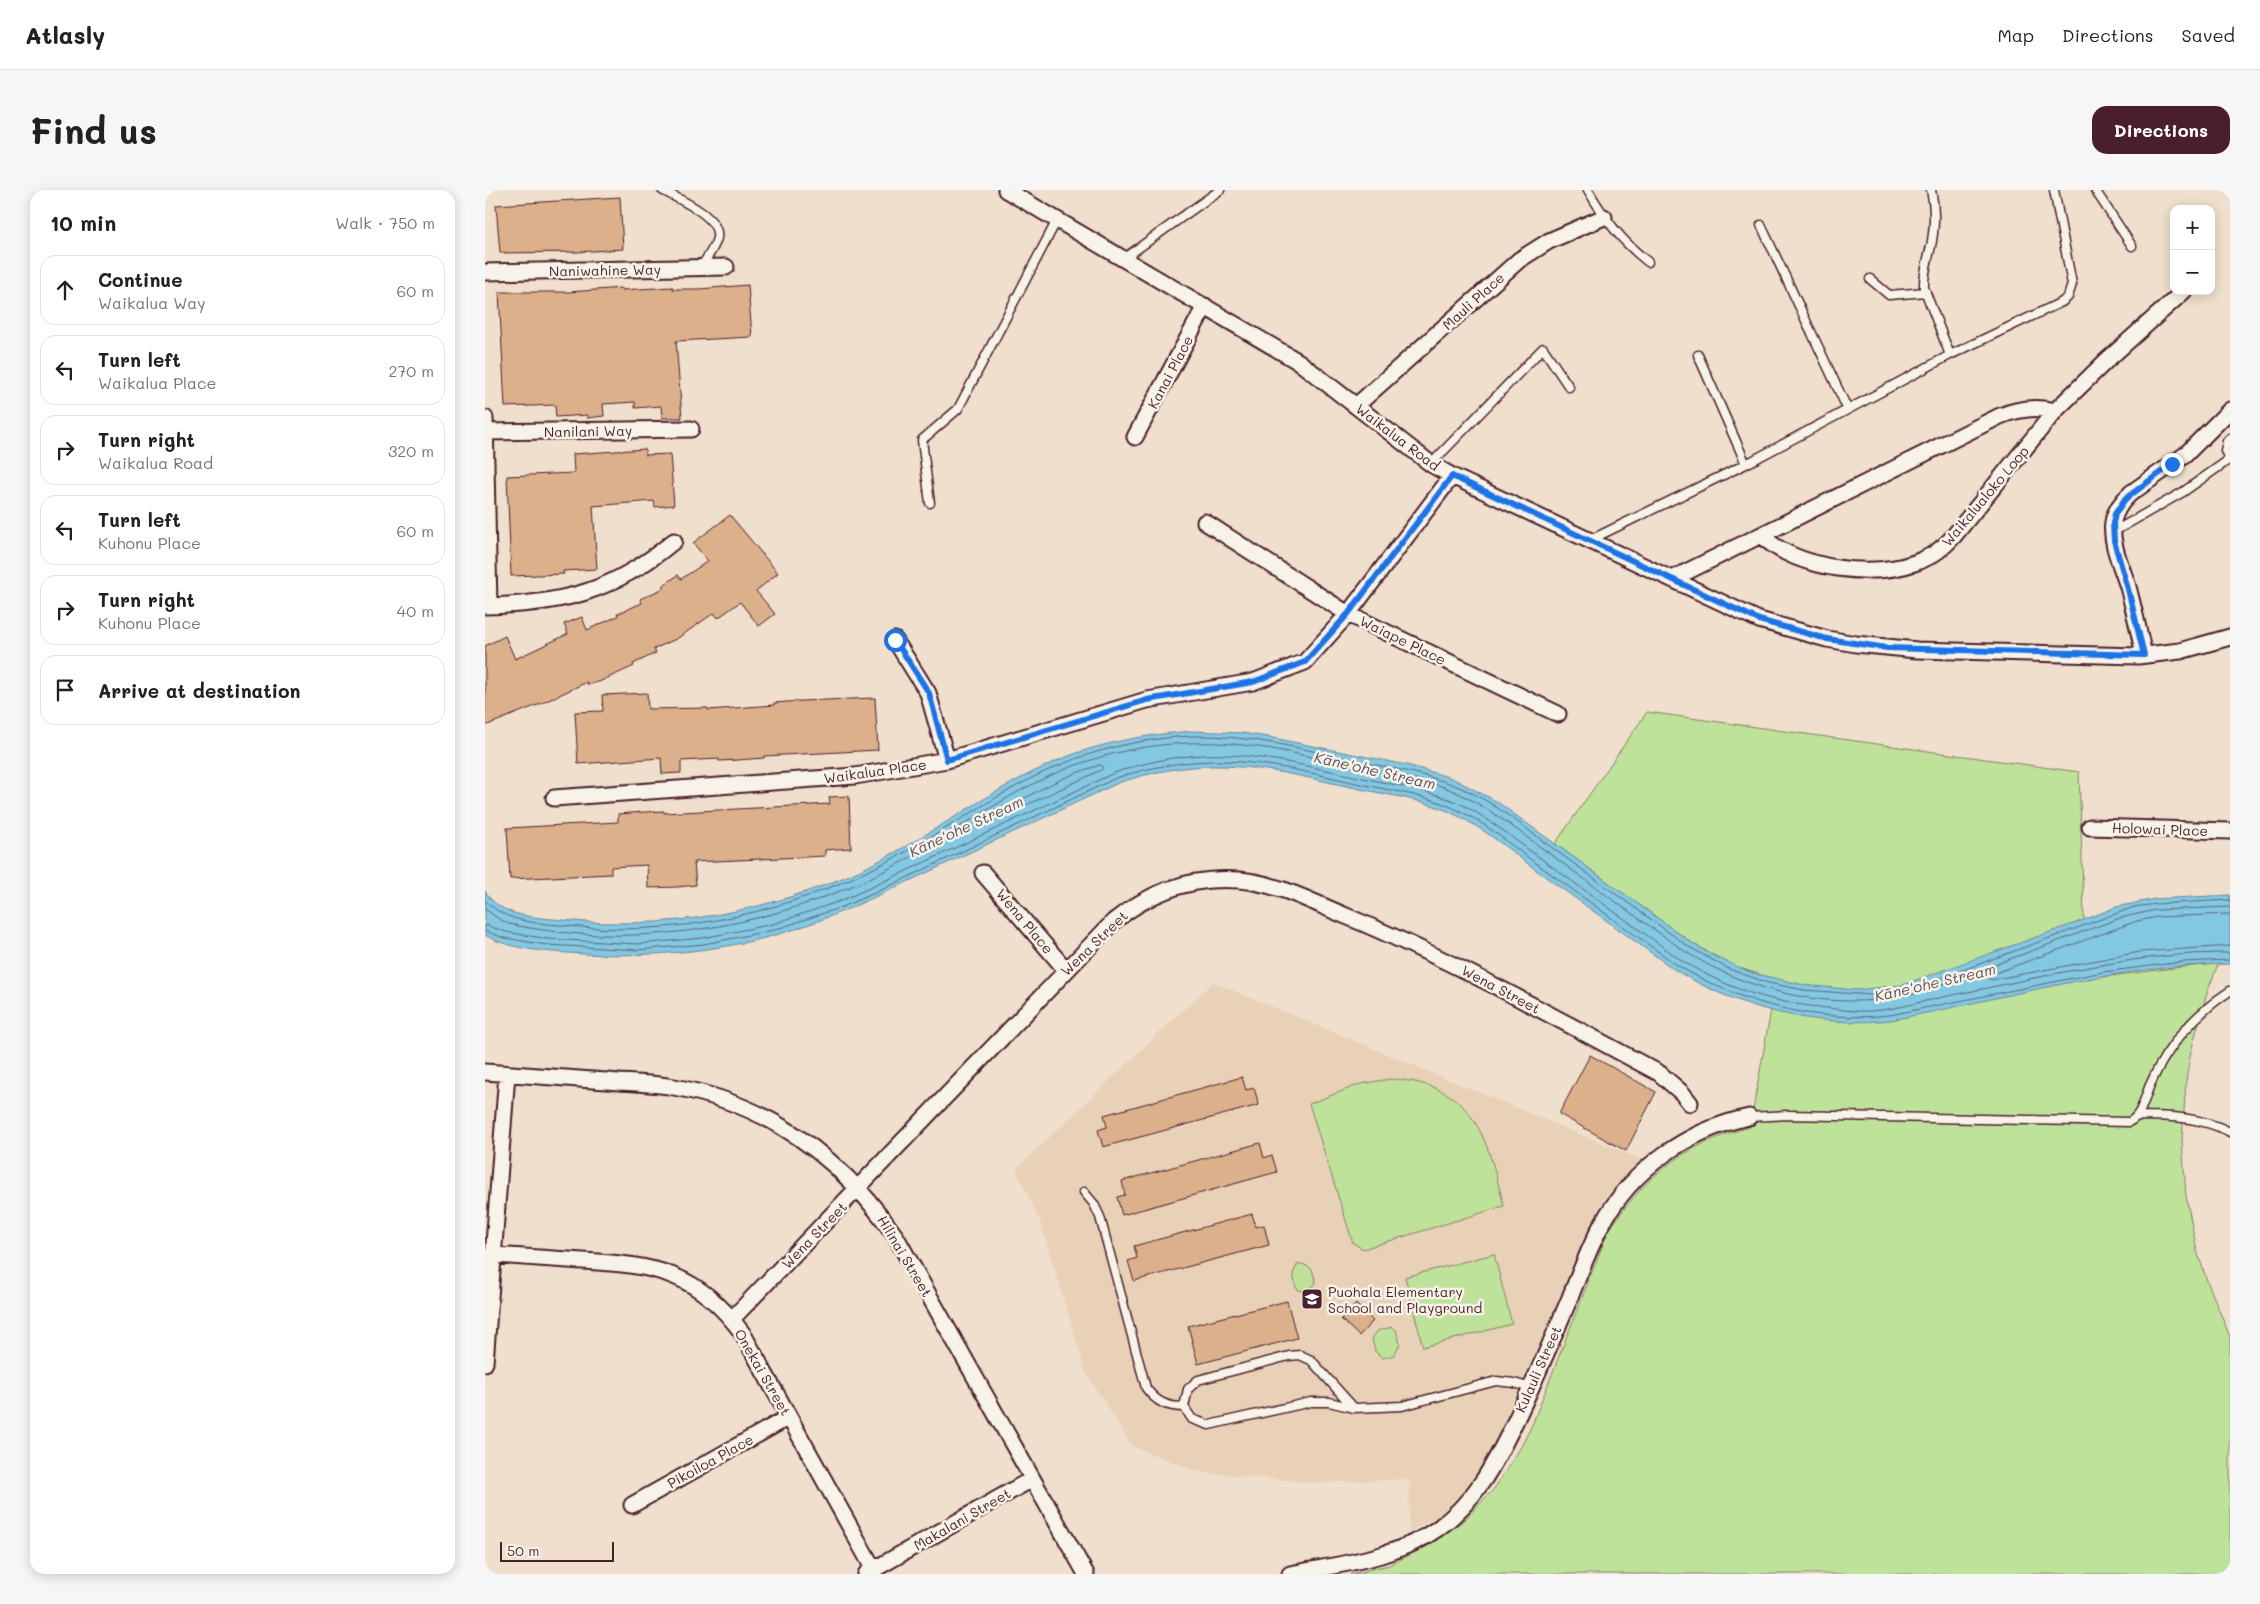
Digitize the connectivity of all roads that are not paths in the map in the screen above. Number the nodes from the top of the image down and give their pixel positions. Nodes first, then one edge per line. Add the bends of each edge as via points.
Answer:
1 (662, 190) edge
2 (1006, 190) edge
3 (1220, 190) edge
4 (1588, 190) edge
5 (1931, 190) edge
6 (2054, 190) edge
7 (2095, 190) edge
8 (1604, 217) junction
9 (1057, 220) junction
10 (1761, 226) dead end
11 (2132, 246) dead end
12 (1123, 259) junction
13 (1648, 262) dead end
14 (700, 268) junction
15 (725, 268) dead end
16 (485, 272) edge
17 (1870, 279) dead end
18 (1926, 292) junction
19 (2180, 295) edge
20 (1205, 306) junction
21 (1698, 355) dead end
22 (1950, 355) junction
23 (1569, 387) dead end
24 (1357, 405) junction
25 (1847, 408) junction
26 (2230, 410) edge
27 (2055, 411) junction
28 (485, 418) edge
29 (691, 429) dead end
30 (485, 432) edge
31 (1135, 437) dead end
32 (2230, 438) edge
33 (2230, 459) edge
34 (1431, 464) junction
35 (1746, 464) junction
36 (1452, 476) junction
37 (930, 503) dead end
38 (1205, 522) dead end
39 (2113, 532) junction
40 (1761, 535) junction
41 (1590, 540) junction
42 (674, 541) dead end
43 (1672, 579) junction
44 (487, 606) edge
45 (1348, 614) junction
46 (2230, 637) edge
47 (895, 640) dead end
48 (2144, 655) junction
49 (1558, 714) dead end
50 (947, 760) junction
51 (554, 798) dead end
52 (2090, 826) dead end
53 (2230, 831) edge
54 (983, 873) dead end
55 (1066, 970) junction
56 (2230, 991) edge
57 (485, 1072) edge
58 (507, 1074) junction
59 (1690, 1103) dead end
60 (1749, 1116) joint
61 (2138, 1116) junction
62 (2230, 1132) edge
63 (859, 1188) junction
64 (1084, 1192) dead end
65 (494, 1255) junction
66 (732, 1319) junction
67 (485, 1363) edge
68 (1531, 1388) junction
69 (1184, 1407) junction
70 (1354, 1408) junction
71 (789, 1417) junction
72 (1032, 1479) junction
73 (632, 1505) dead end
74 (870, 1572) edge
75 (1086, 1574) edge
76 (1290, 1574) edge

1 - 14 lane via 715,224 716,241
2 - 9 street, Waikalua Road
3 - 12 lane
4 - 8 lane
5 - 18 lane via 1934,223 1923,277
6 - 22 lane via 2071,276 2068,297
7 - 11 lane
8 - 13 lane via 1625,243
8 - 24 street, Mauli Place via 1549,240 1519,260
9 - 12 street, Waikalua Road
9 - 37 lane via 958,409 922,440
10 - 25 lane
12 - 20 street, Waikalua Road
14 - 15 street, Naniwahine Way
14 - 16 street, Naniwahine Way
17 - 18 lane via 1889,295
18 - 22 lane
19 - 27 street, Waikalualoko Loop
20 - 24 street, Waikalua Road via 1299,362
20 - 31 street, Kanai Place
21 - 35 lane
22 - 25 lane
23 - 34 lane via 1543,348
24 - 34 street, Waikalua Road
25 - 35 lane
26 - 39 street via 2185,455 2125,499 2115,514
27 - 40 street via 2034,408 2000,416
27 - 40 street, Waikalualoko Loop via 1953,537 1922,560 1880,569 1828,566 1790,556
28 - 30 street
29 - 30 street, Nanilani Way
30 - 44 street
32 - 33 lane via 2225,451
33 - 39 lane via 2183,492
34 - 36 street, Waikalua Road
35 - 41 lane
36 - 41 street, Waikalua Road
36 - 45 street, Waikalua Place
38 - 45 street, Waiape Place
39 - 48 street
40 - 43 street
41 - 43 street, Waikalua Road
42 - 44 street via 636,569 594,590 553,601
43 - 48 street, Waikalua Road via 1759,620 1792,631 1857,644 1917,650
45 - 49 street, Waiape Place
45 - 50 street, Waikalua Place via 1305,662 1253,682 1147,700
46 - 48 street, Waikalua Road via 2180,651
47 - 50 street via 929,693
50 - 51 street, Waikalua Place via 855,776
52 - 53 street, Holowai Place
54 - 55 street, Wena Place
55 - 59 street, Wena Street via 1114,922 1157,893 1207,880 1257,882 1401,939 1487,982 1659,1074
55 - 63 street, Wena Street
56 - 61 lane via 2196,1019 2164,1058 2149,1085
57 - 58 street, Hilinai Street
58 - 63 street, Hilinai Street via 646,1083 725,1100 759,1114 799,1137 822,1153
58 - 65 street
60 - 61 lane via 2123,1123
60 - 68 street, Kulauli Street via 1687,1139 1657,1159 1627,1188 1599,1230
61 - 62 lane via 2184,1118
63 - 66 street, Wena Street
63 - 72 street, Hilinai Street via 896,1237
64 - 69 lane via 1100,1217 1146,1388 1161,1403
65 - 66 street, Onekai Street via 646,1266 691,1284
65 - 67 street
66 - 71 street, Onekai Street
68 - 70 lane via 1496,1381 1402,1406
68 - 76 street, Kulauli Street via 1489,1475 1451,1519 1401,1548
69 - 70 lane via 1192,1419 1209,1425 1311,1402
69 - 70 lane via 1188,1389 1198,1380 1295,1355 1311,1360
71 - 73 street, Pikoiloa Place
71 - 74 street, Onekai Street
72 - 74 street, Makalani Street
72 - 75 street, Hilinai Street

